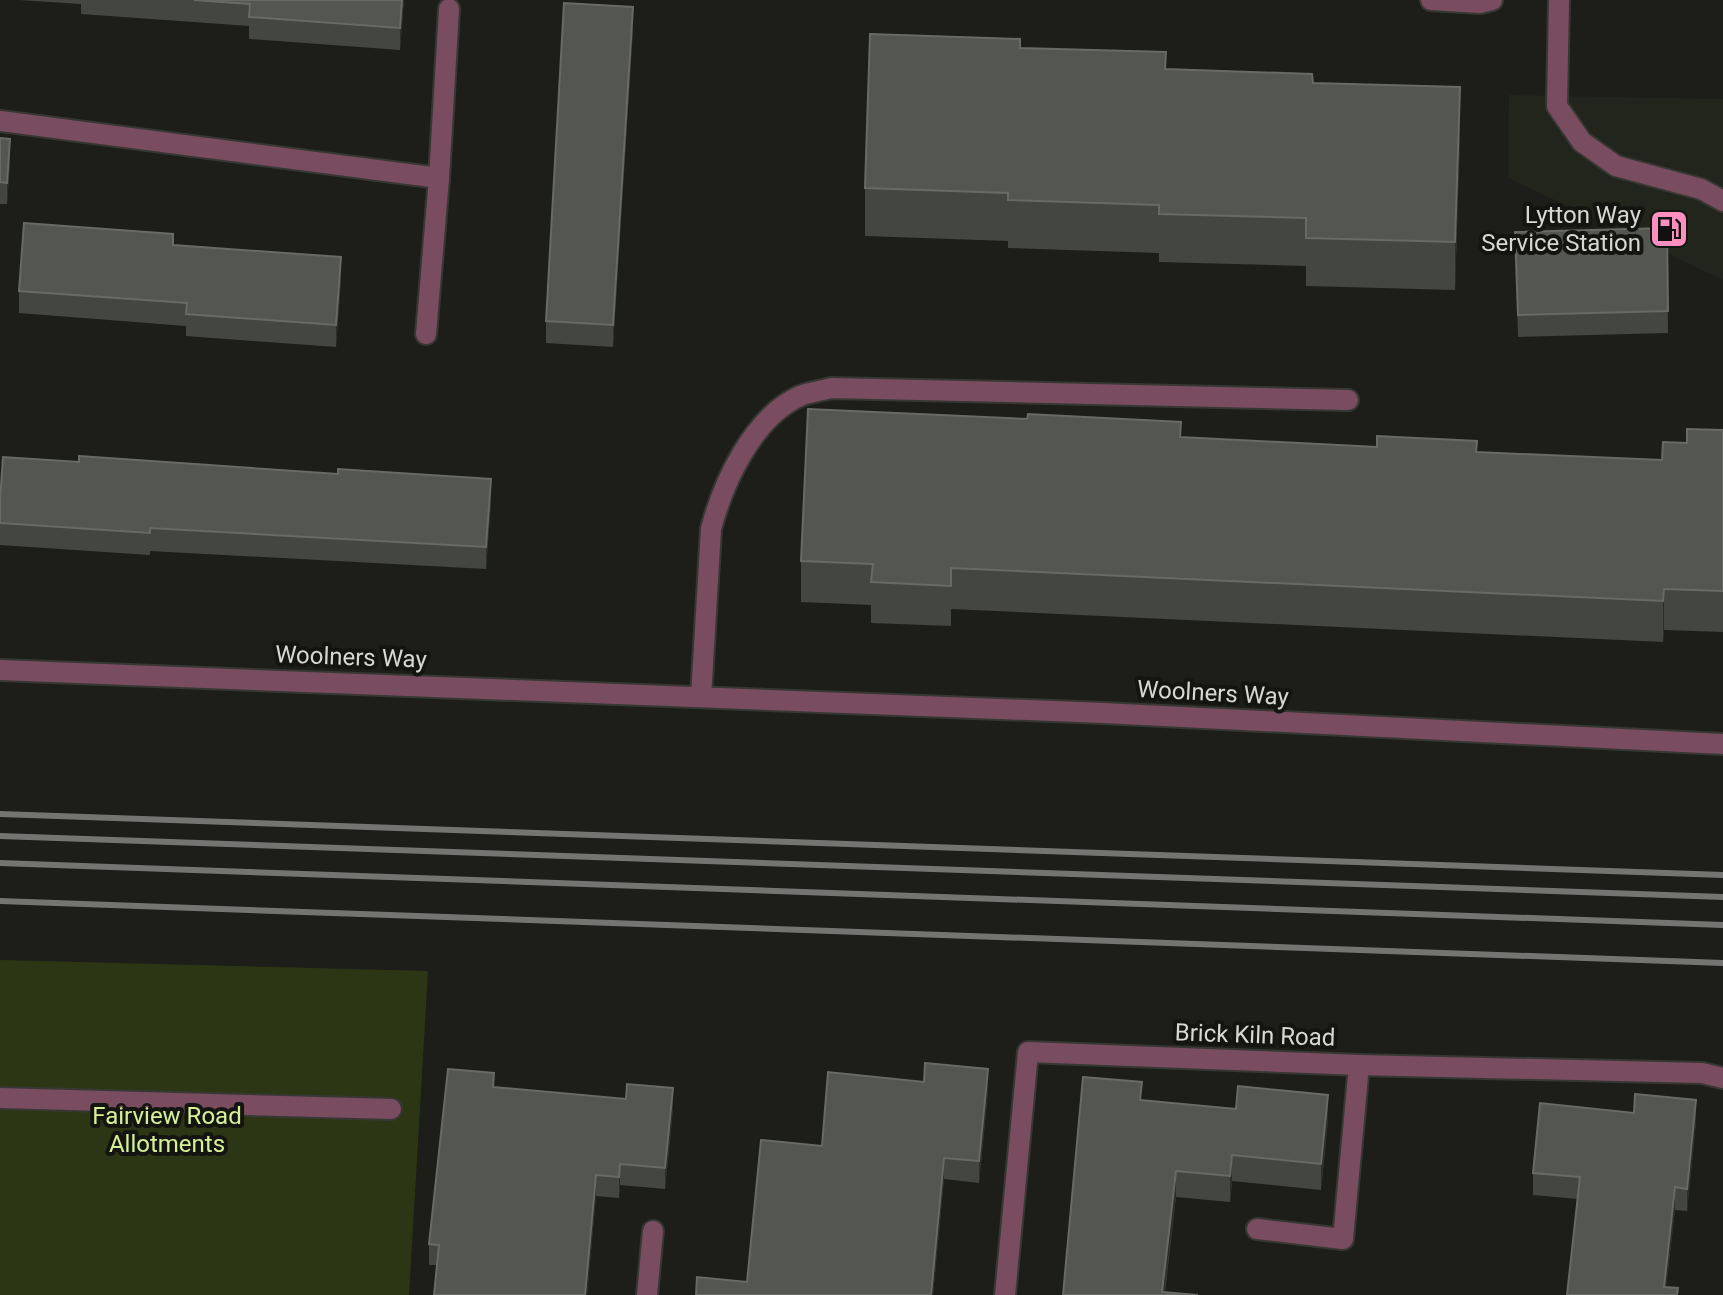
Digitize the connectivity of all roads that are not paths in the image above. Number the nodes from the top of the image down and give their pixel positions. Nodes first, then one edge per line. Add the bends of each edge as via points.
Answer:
1 (1431, 0) edge
2 (1492, 0) edge
3 (1559, 0) edge
4 (449, 9) dead end
5 (0, 121) edge
6 (439, 178) junction
7 (1723, 201) edge
8 (426, 334) dead end
9 (1348, 400) dead end
10 (0, 670) edge
11 (701, 697) junction
12 (1723, 744) edge
13 (1359, 1065) junction
14 (1723, 1078) edge
15 (0, 1098) edge
16 (391, 1109) dead end
17 (1257, 1229) dead end
18 (653, 1231) dead end
19 (647, 1295) edge
20 (1005, 1295) edge

1 - 2 street
3 - 7 street via 1557,106 1582,142 1616,166 1701,189
4 - 6 street
5 - 6 street
6 - 8 street
9 - 11 street via 831,388 799,396 756,435 718,503 711,529
10 - 11 street, Woolners Way
11 - 12 street, Woolners Way
13 - 14 street, Brick Kiln Road via 1702,1073
13 - 17 street via 1343,1239
13 - 20 street, Brick Kiln Road via 1028,1052
15 - 16 street
18 - 19 street

